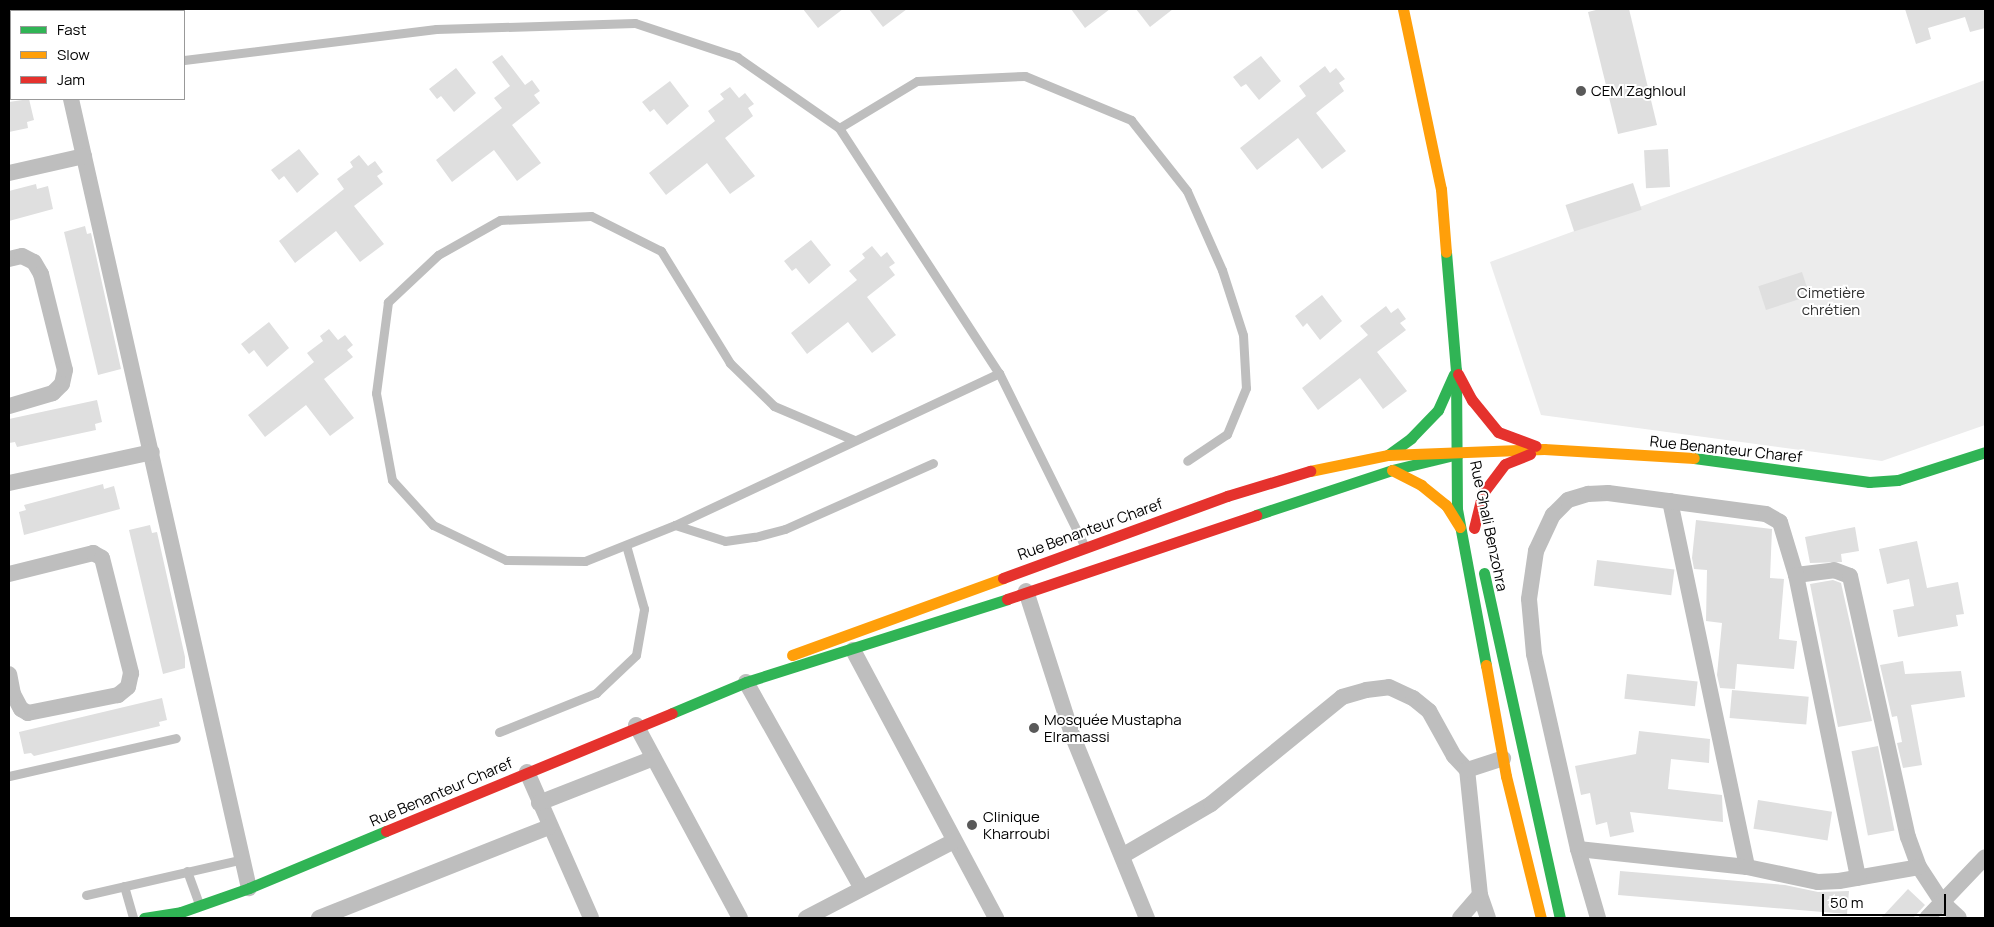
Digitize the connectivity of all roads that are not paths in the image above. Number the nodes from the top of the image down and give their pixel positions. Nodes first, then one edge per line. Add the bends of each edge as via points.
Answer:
1 (1403, 9) edge
2 (185, 60) edge
3 (71, 100) edge
4 (838, 128) junction
5 (84, 156) junction
6 (9, 172) edge
7 (9, 259) edge
8 (1456, 370) junction
9 (999, 373) junction
10 (9, 406) edge
11 (854, 440) junction
12 (1544, 449) junction
13 (152, 452) junction
14 (1985, 452) edge
15 (1458, 454) junction
16 (1388, 455) junction
17 (1187, 461) dead end
18 (933, 463) dead end
19 (1392, 470) junction
20 (9, 483) edge
21 (1670, 501) junction
22 (675, 525) junction
23 (1460, 528) junction
24 (626, 545) junction
25 (1084, 546) junction
26 (1480, 556) dead end
27 (1095, 568) junction
28 (9, 574) edge
29 (1796, 575) junction
30 (1026, 591) junction
31 (853, 650) junction
32 (9, 674) edge
33 (746, 682) junction
34 (636, 725) junction
35 (499, 732) dead end
36 (176, 738) dead end
37 (654, 758) junction
38 (1503, 758) junction
39 (1467, 770) junction
40 (527, 772) junction
41 (9, 776) edge
42 (539, 803) junction
43 (549, 828) junction
44 (954, 841) junction
45 (1578, 849) junction
46 (1122, 856) junction
47 (1985, 858) edge
48 (243, 859) junction
49 (1747, 867) junction
50 (1919, 867) junction
51 (187, 872) junction
52 (1858, 878) junction
53 (124, 886) junction
54 (861, 887) junction
55 (250, 888) junction
56 (86, 895) dead end
57 (1480, 895) junction
58 (1942, 902) junction
59 (199, 906) junction
60 (827, 913) edge
61 (183, 915) edge
62 (133, 918) edge
63 (144, 918) edge
64 (319, 918) edge
65 (591, 918) edge
66 (740, 918) edge
67 (806, 918) edge
68 (996, 918) edge
69 (1147, 918) edge
70 (1460, 918) edge
71 (1488, 918) edge
72 (1541, 918) edge
73 (1560, 918) edge
74 (1598, 918) edge
75 (1927, 918) edge
76 (1959, 918) edge

1 - 8 main road via 1441,189
2 - 4 lane via 436,29 635,23 737,57
3 - 5 street
4 - 9 lane
4 - 17 lane via 917,81 1025,76 1131,120 1187,191 1222,270 1242,335 1246,388 1227,434
5 - 6 street
5 - 13 street
7 - 10 street via 22,256 34,262 41,274 65,370 62,384 54,393
8 - 12 main road via 1472,400 1498,432
8 - 15 main road
8 - 16 main road via 1438,410 1411,438
9 - 11 lane
9 - 25 lane
11 - 22 lane
11 - 24 lane via 774,406 730,363 661,251 591,216 500,220 438,255 388,302 376,393 392,480 433,525 506,560 585,561
12 - 14 main road, Rue Benanteur Charef via 1708,459 1870,482 1898,480
12 - 15 main road, Rue Benanteur Charef
12 - 15 main road, Rue Ghali Benzohra via 1505,464 1483,493 1475,533
13 - 20 street
13 - 48 street
15 - 16 main road, Rue Benanteur Charef
15 - 19 main road, Rue Benanteur Charef
15 - 23 main road, Rue Ghali Benzohra
16 - 25 main road, Rue Benanteur Charef via 1315,470 1227,496
18 - 22 lane via 785,529 755,537 725,541
19 - 23 main road via 1422,485 1446,506
19 - 27 main road, Rue Benanteur Charef
21 - 29 street via 1773,516 1785,534
21 - 45 street via 1608,492 1568,500 1553,515 1536,551 1529,599 1534,654
21 - 49 street
22 - 24 lane
23 - 38 main road, Rue Ghali Benzohra
24 - 35 lane via 644,609 636,655 596,693
25 - 27 lane
25 - 33 main road, Rue Benanteur Charef via 800,650
26 - 73 main road, Rue Ghali Benzohra
27 - 30 main road, Rue Benanteur Charef
28 - 32 street via 93,553 102,558 131,673 128,687 118,695 28,713 21,708 14,694
29 - 50 street via 1843,571 1852,582 1885,740 1908,837
29 - 52 street
30 - 31 main road, Rue Benanteur Charef
30 - 46 street via 1073,737
31 - 33 main road, Rue Benanteur Charef
31 - 44 street
33 - 34 main road, Rue Benanteur Charef
33 - 54 street
34 - 37 street
34 - 40 main road, Rue Benanteur Charef
36 - 41 lane
37 - 42 street
37 - 66 street
38 - 39 street
38 - 72 main road, Rue Ghali Benzohra
39 - 46 street via 1454,756 1429,711 1413,698 1388,687 1366,690 1342,697 1211,804
39 - 57 street
40 - 42 street
40 - 55 main road, Rue Benanteur Charef
42 - 43 street
43 - 64 street
43 - 65 street
44 - 54 street
44 - 68 street
45 - 49 street
45 - 74 street
46 - 69 street
47 - 58 street
48 - 51 lane
48 - 55 street
49 - 52 street via 1818,882
50 - 52 street
50 - 58 street
51 - 53 lane
51 - 59 lane
53 - 56 lane
53 - 62 lane
54 - 60 street
55 - 59 main road, Rue Benanteur Charef
57 - 70 street
57 - 71 street
58 - 75 street
58 - 76 street
59 - 61 main road, Rue Benanteur Charef
60 - 67 street
61 - 63 main road, Rue Benanteur Charef

